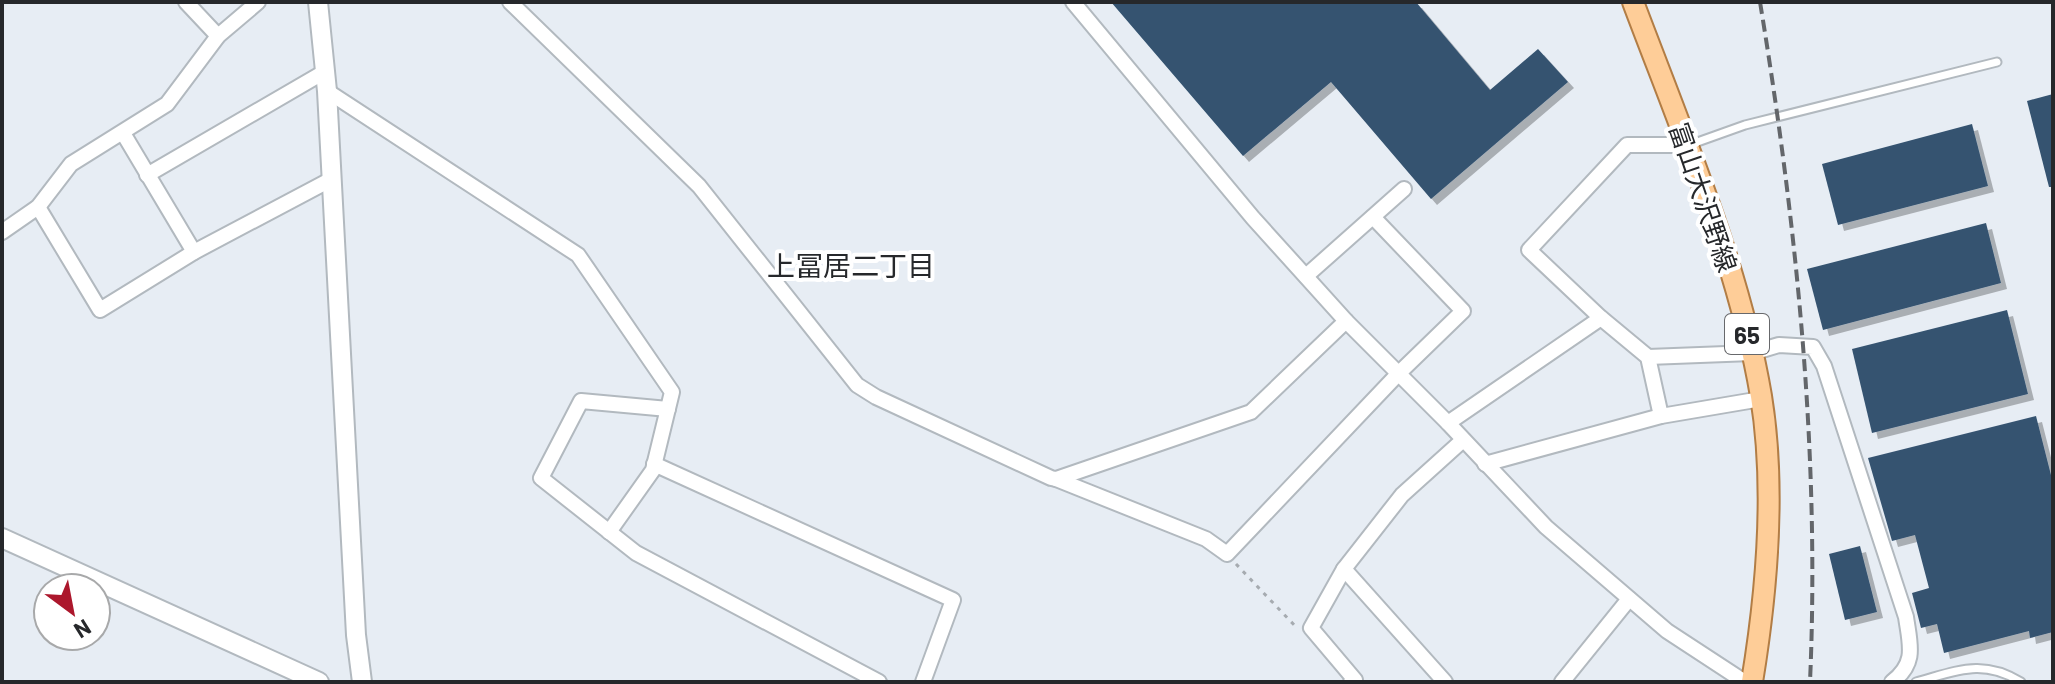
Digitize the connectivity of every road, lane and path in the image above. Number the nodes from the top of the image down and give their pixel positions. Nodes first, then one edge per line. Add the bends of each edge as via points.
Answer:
1 (186, 2) edge
2 (258, 2) edge
3 (318, 2) edge
4 (510, 2) edge
5 (1073, 2) edge
6 (1633, 2) edge
7 (218, 36) junction
8 (1997, 62) dead end
9 (326, 71) junction
10 (327, 91) junction
11 (123, 133) junction
12 (1687, 145) junction
13 (147, 175) junction
14 (330, 180) junction
15 (1404, 189) dead end
16 (38, 207) junction
17 (1373, 217) junction
18 (2, 232) edge
19 (194, 252) junction
20 (1306, 276) junction
21 (1601, 318) junction
22 (1346, 321) junction
23 (1752, 353) junction
24 (1648, 357) junction
25 (1398, 374) junction
26 (1761, 399) junction
27 (668, 409) junction
28 (1661, 416) junction
29 (1448, 423) junction
30 (1463, 440) junction
31 (654, 464) junction
32 (1485, 464) junction
33 (1056, 479) junction
34 (609, 532) junction
35 (2, 538) edge
36 (1227, 554) junction
37 (1344, 569) junction
38 (1629, 599) junction
39 (1311, 628) junction
40 (319, 682) edge
41 (362, 682) edge
42 (879, 682) edge
43 (923, 682) edge
44 (1351, 682) edge
45 (1444, 682) edge
46 (1562, 682) edge
47 (1745, 682) edge
48 (1752, 682) edge
49 (1892, 682) edge
50 (1916, 682) edge
51 (2021, 682) edge

1 - 7 street
2 - 7 street
3 - 9 street
4 - 33 street via 699,186 857,385
5 - 20 street
6 - 12 main road, 富山大沢野線 / 65
7 - 11 street via 167,104
8 - 12 lane via 1745,125
9 - 10 street
9 - 13 street
10 - 14 street
10 - 27 street via 578,255 672,392
11 - 13 street
11 - 16 street via 71,164
12 - 21 street via 1627,145 1529,250
12 - 23 main road, 富山大沢野線 / 65
13 - 19 street
14 - 19 street
14 - 41 street
15 - 17 street
16 - 18 street
16 - 19 street via 100,310
17 - 20 street
17 - 25 street via 1463,311
20 - 22 street
21 - 24 street
21 - 29 street
22 - 25 street
22 - 33 street via 1251,412
23 - 24 street
23 - 26 main road, 富山大沢野線 / 65
23 - 49 street via 1779,345 1813,347 1824,366 1906,617 1911,655
24 - 28 street
25 - 29 street
25 - 36 street
26 - 28 street
26 - 48 main road, 富山大沢野線 / 65 via 1768,486 1762,620
27 - 31 street
27 - 34 street via 581,401 541,478
28 - 32 street
29 - 30 street
30 - 32 street
30 - 37 street via 1402,495
31 - 34 street
31 - 43 street via 953,600
32 - 38 street via 1546,527
33 - 36 street via 1206,539
34 - 42 street via 636,553
35 - 40 street
36 - 39 path via 1299,631
37 - 39 street
37 - 45 street
38 - 46 street
38 - 47 street
39 - 44 street via 1355,680
50 - 51 lane via 1974,666

